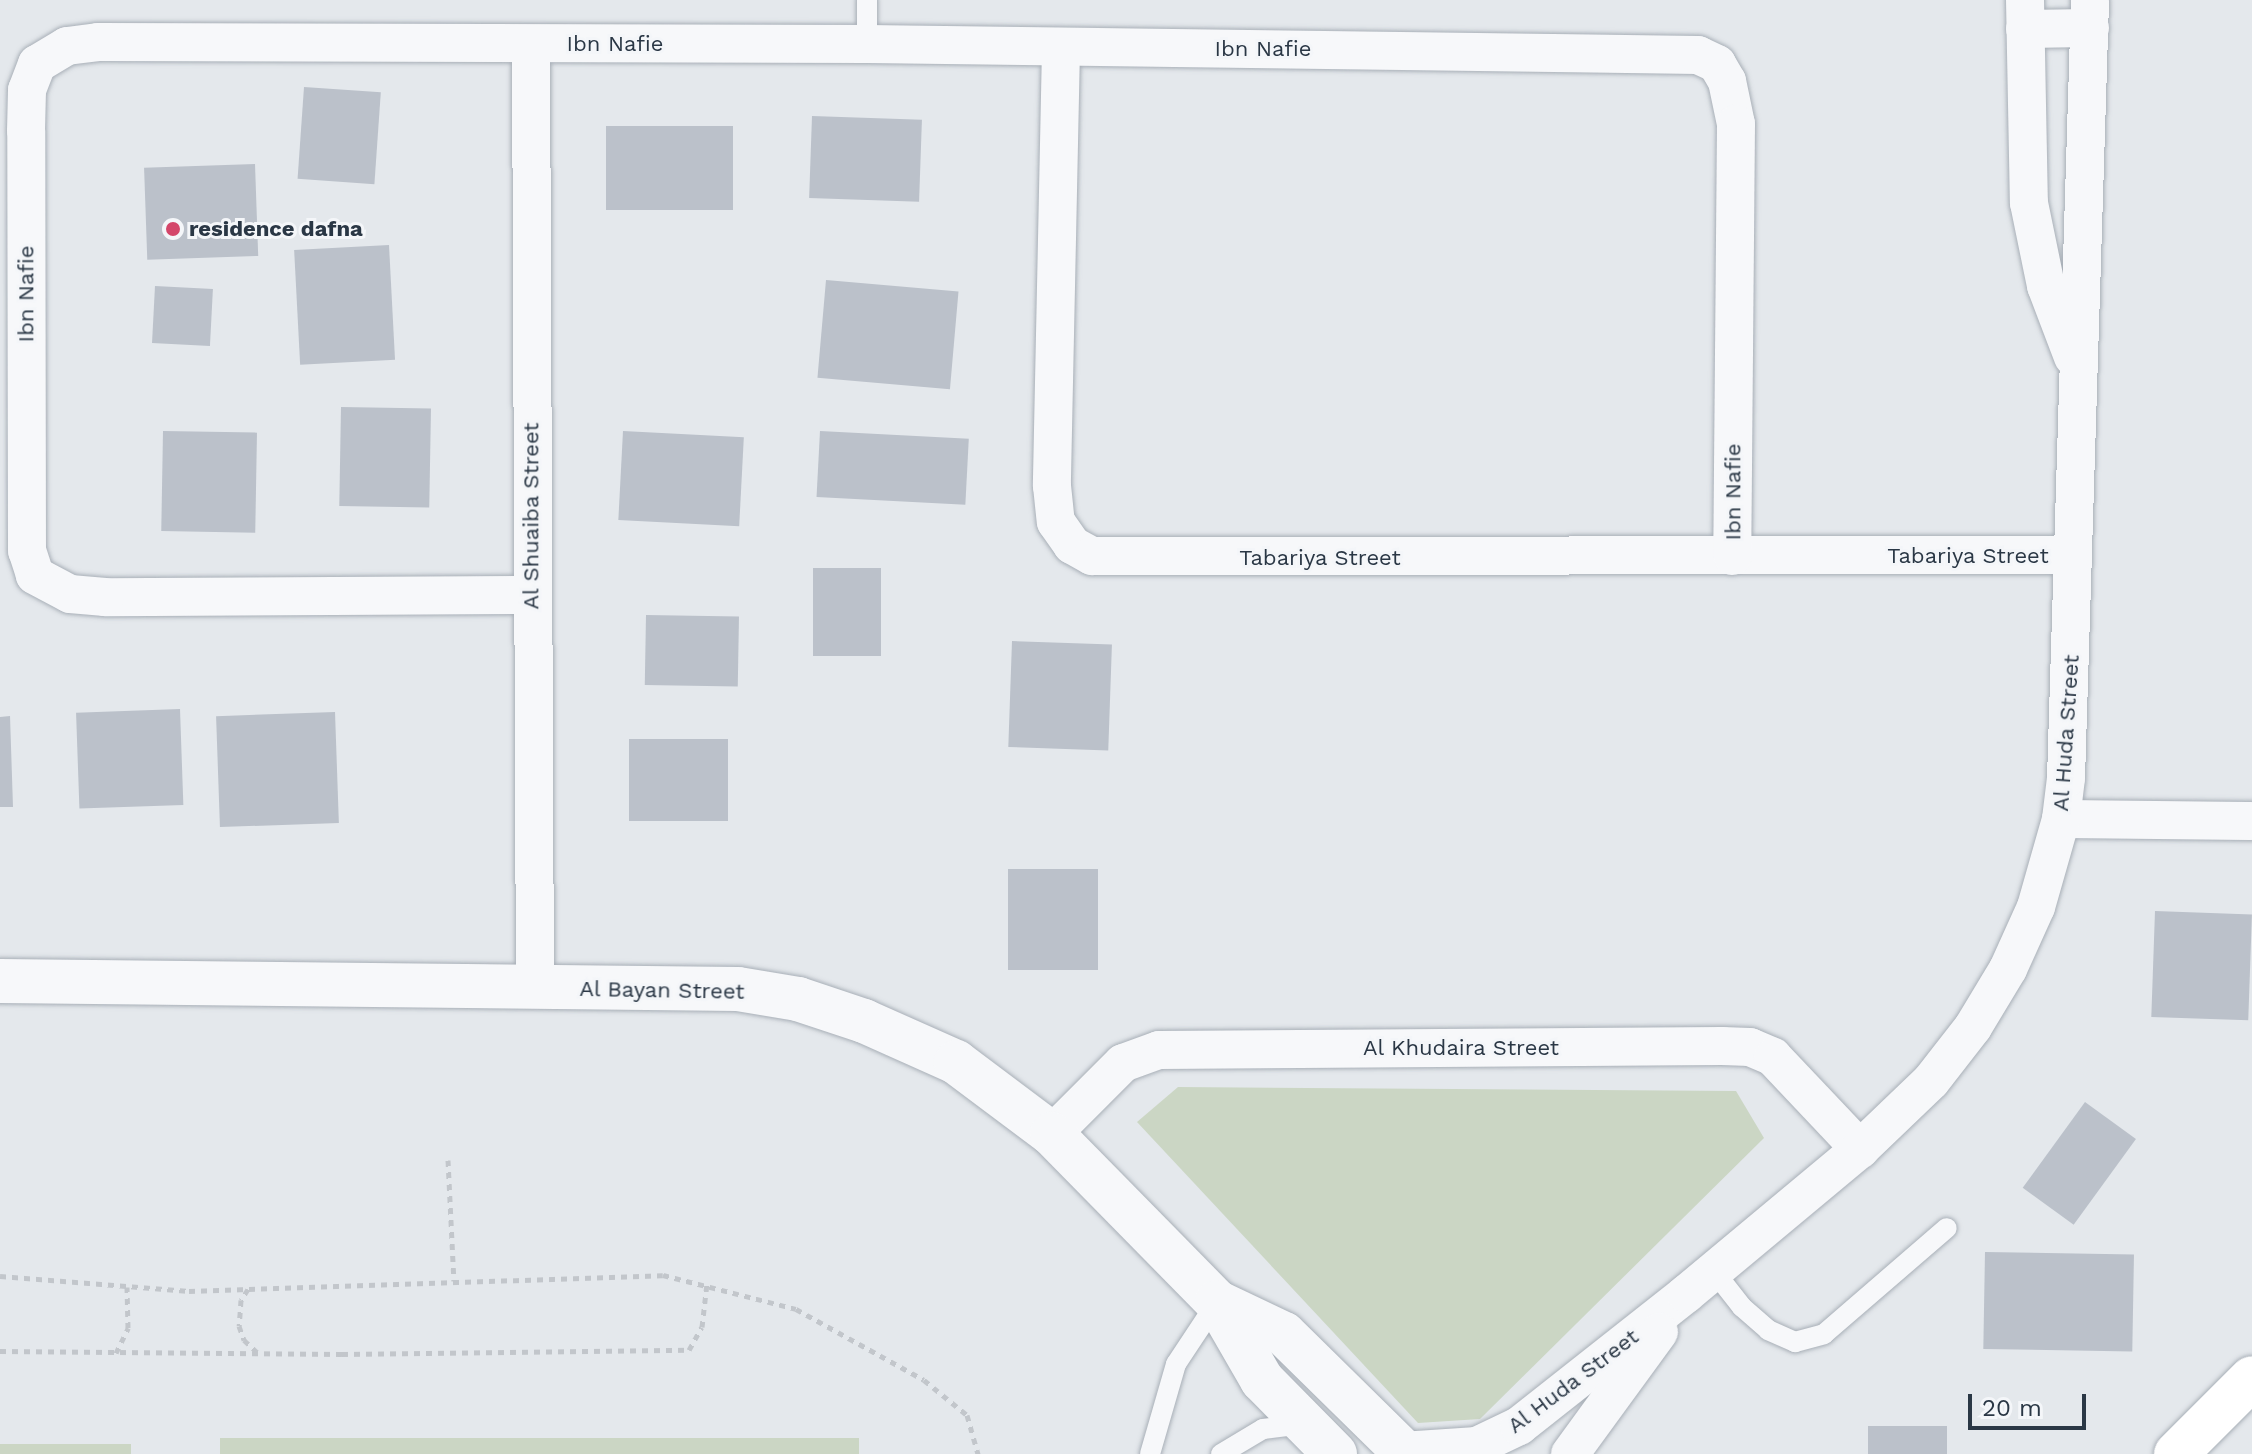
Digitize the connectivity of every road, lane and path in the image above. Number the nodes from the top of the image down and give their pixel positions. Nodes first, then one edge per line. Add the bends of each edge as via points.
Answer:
1 (867, 0) edge
2 (2025, 14) edge
3 (2090, 14) edge
4 (531, 44) junction
5 (867, 44) junction
6 (1061, 48) junction
7 (2076, 363) junction
8 (2073, 555) junction
9 (1732, 556) junction
10 (531, 595) junction
11 (2061, 819) junction
12 (2252, 821) edge
13 (0, 981) edge
14 (535, 987) junction
15 (1052, 1134) junction
16 (1860, 1149) junction
17 (448, 1160) dead end
18 (1947, 1228) dead end
19 (0, 1276) edge
20 (454, 1281) junction
21 (1700, 1282) junction
22 (707, 1283) junction
23 (127, 1287) junction
24 (248, 1288) junction
25 (1217, 1302) junction
26 (0, 1351) edge
27 (116, 1353) junction
28 (259, 1354) junction
29 (2252, 1378) edge
30 (1303, 1424) junction
31 (1404, 1452) edge
32 (978, 1454) edge
33 (1150, 1454) edge
34 (1221, 1454) edge
35 (1335, 1454) edge
36 (1570, 1454) edge
37 (2176, 1454) edge

1 - 5 lane
2 - 3 street
2 - 7 street, Al Huda Street via 2029,203 2046,286
3 - 7 street, Al Huda Street via 2088,203
4 - 5 street, Ibn Nafie
4 - 10 street, Al Shuaiba Street
4 - 10 street, Ibn Nafie via 67,46 51,52 31,75 26,131 27,551 35,575 70,594 105,597
5 - 6 street, Ibn Nafie
6 - 9 street, Ibn Nafie via 1671,51 1717,64 1727,81 1736,124
6 - 9 street, Tabariya Street via 1052,486 1056,522 1072,545 1092,556 1120,559
7 - 8 street, Al Huda Street
8 - 9 street, Tabariya Street
8 - 11 street, Al Huda Street
10 - 14 street, Al Shuaiba Street
11 - 12 street
11 - 16 street, Al Huda Street via 2036,907 1973,1027 1931,1081
13 - 14 street, Al Bayan Street
14 - 15 street, Al Bayan Street via 738,989 798,999 956,1062
15 - 16 street, Al Khudaira Street via 1123,1063 1159,1050 1736,1047 1773,1057
15 - 25 street, Al Bayan Street
16 - 21 street, Al Huda Street
17 - 20 path
18 - 21 lane via 1824,1334 1795,1342
19 - 23 path
20 - 22 path via 663,1275
20 - 24 path
21 - 31 street, Al Huda Street via 1519,1426 1477,1446
21 - 36 street, Al Huda Street
22 - 28 path via 702,1327 689,1350
22 - 32 path via 796,1309 924,1380 967,1415
23 - 24 path
23 - 27 path via 128,1328
24 - 28 path via 241,1300 239,1326 244,1340
25 - 30 street, Al Bayan Street via 1245,1356
25 - 31 street, Al Bayan Street via 1284,1334
25 - 33 lane via 1176,1364
26 - 27 path
27 - 28 path
29 - 37 main road
30 - 34 lane via 1263,1429
30 - 35 street, Al Bayan Street

